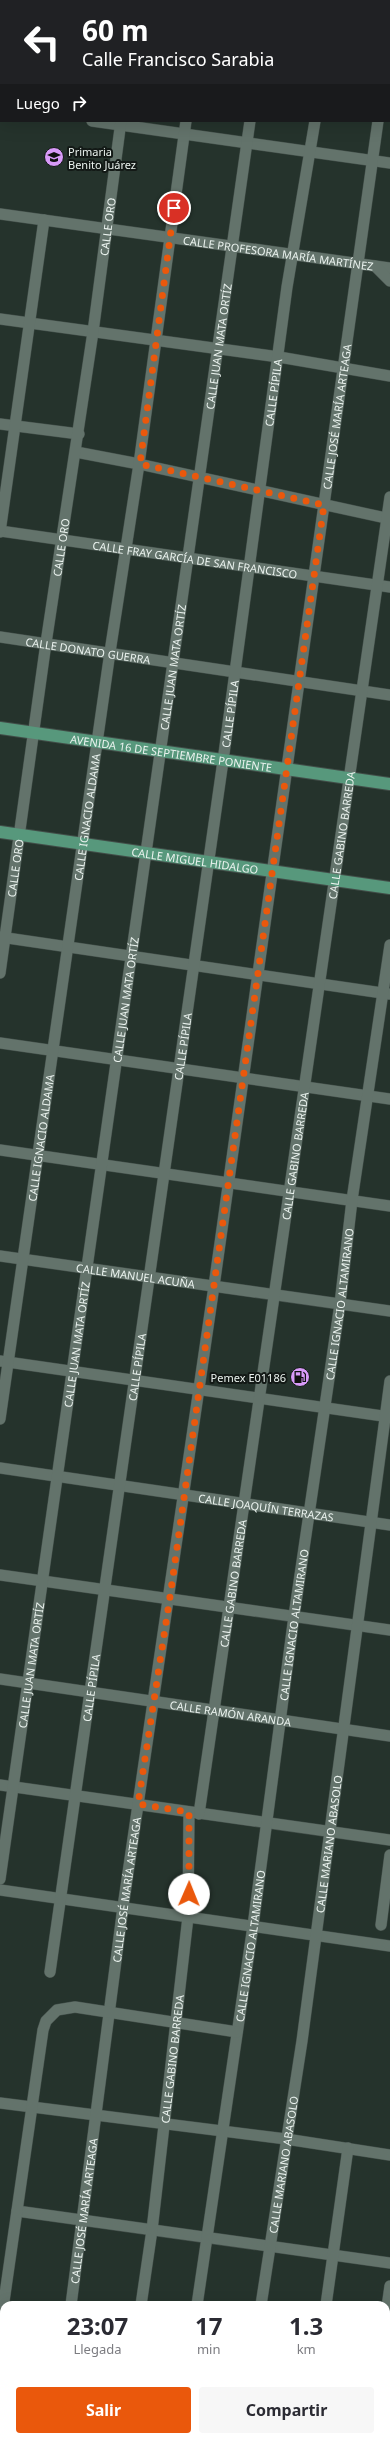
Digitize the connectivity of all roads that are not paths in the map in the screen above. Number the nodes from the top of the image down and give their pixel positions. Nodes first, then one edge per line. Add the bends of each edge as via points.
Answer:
1 (106, 122) edge
2 (186, 122) edge
3 (250, 122) edge
4 (315, 122) edge
5 (378, 122) edge
6 (121, 123) edge
7 (184, 134) junction
8 (247, 143) junction
9 (310, 152) junction
10 (373, 161) junction
11 (390, 163) edge
12 (0, 214) edge
13 (44, 220) junction
14 (107, 229) junction
15 (169, 237) junction
16 (233, 246) junction
17 (292, 254) junction
18 (358, 264) junction
19 (375, 266) junction
20 (390, 268) edge
21 (390, 281) edge
22 (0, 319) edge
23 (29, 323) junction
24 (93, 332) junction
25 (157, 341) junction
26 (217, 349) junction
27 (278, 357) junction
28 (344, 368) junction
29 (390, 376) edge
30 (0, 424) edge
31 (14, 426) junction
32 (79, 434) junction
33 (76, 452) junction
34 (140, 464) junction
35 (200, 478) junction
36 (261, 491) junction
37 (390, 498) edge
38 (324, 505) junction
39 (388, 519) edge
40 (0, 531) edge
41 (62, 540) junction
42 (125, 549) junction
43 (187, 559) junction
44 (248, 567) junction
45 (314, 577) junction
46 (376, 585) junction
47 (390, 587) edge
48 (0, 637) edge
49 (46, 643) junction
50 (110, 652) junction
51 (173, 661) junction
52 (234, 672) junction
53 (299, 682) junction
54 (361, 691) junction
55 (390, 695) edge
56 (0, 728) edge
57 (35, 732) junction
58 (98, 742) junction
59 (160, 752) junction
60 (223, 761) junction
61 (287, 770) junction
62 (350, 779) junction
63 (390, 784) edge
64 (0, 832) edge
65 (19, 835) junction
66 (83, 844) junction
67 (147, 853) junction
68 (208, 861) junction
69 (271, 871) junction
70 (335, 880) junction
71 (390, 888) edge
72 (2, 938) edge
73 (390, 945) edge
74 (68, 948) junction
75 (130, 956) junction
76 (193, 965) junction
77 (0, 973) edge
78 (257, 975) junction
79 (320, 984) junction
80 (387, 994) edge
81 (0, 1043) edge
82 (53, 1051) junction
83 (116, 1061) junction
84 (179, 1070) junction
85 (242, 1079) junction
86 (303, 1087) junction
87 (367, 1096) junction
88 (390, 1099) edge
89 (0, 1150) edge
90 (38, 1156) junction
91 (101, 1165) junction
92 (164, 1174) junction
93 (227, 1184) junction
94 (288, 1192) junction
95 (352, 1200) junction
96 (390, 1206) edge
97 (0, 1256) edge
98 (23, 1259) junction
99 (86, 1268) junction
100 (150, 1277) junction
101 (214, 1286) junction
102 (273, 1294) junction
103 (340, 1304) junction
104 (390, 1311) edge
105 (4, 1362) edge
106 (71, 1371) junction
107 (133, 1380) junction
108 (390, 1381) edge
109 (199, 1389) junction
110 (257, 1398) junction
111 (325, 1408) junction
112 (388, 1416) edge
113 (0, 1419) edge
114 (0, 1468) edge
115 (57, 1475) junction
116 (118, 1484) junction
117 (183, 1493) junction
118 (243, 1502) junction
119 (309, 1511) junction
120 (372, 1522) junction
121 (390, 1525) edge
122 (0, 1575) edge
123 (41, 1581) junction
124 (103, 1589) junction
125 (169, 1598) junction
126 (229, 1606) junction
127 (294, 1616) junction
128 (358, 1625) junction
129 (390, 1630) edge
130 (0, 1678) edge
131 (27, 1683) junction
132 (90, 1692) junction
133 (154, 1702) junction
134 (213, 1710) junction
135 (280, 1720) junction
136 (344, 1730) junction
137 (390, 1736) edge
138 (0, 1785) edge
139 (13, 1787) junction
140 (75, 1796) junction
141 (138, 1804) junction
142 (194, 1813) junction
143 (267, 1824) junction
144 (330, 1833) junction
145 (390, 1840) edge
146 (390, 1855) edge
147 (0, 1879) edge
148 (0, 1890) edge
149 (60, 1898) junction
150 (123, 1907) junction
151 (188, 1916) junction
152 (381, 1925) dead end
153 (253, 1926) junction
154 (317, 1935) junction
155 (390, 1946) edge
156 (50, 1972) dead end
157 (110, 2012) junction
158 (176, 2022) junction
159 (237, 2032) junction
160 (0, 2103) edge
161 (31, 2107) junction
162 (97, 2114) junction
163 (163, 2123) junction
164 (222, 2132) junction
165 (286, 2139) junction
166 (348, 2148) junction
167 (390, 2155) edge
168 (17, 2211) junction
169 (82, 2221) junction
170 (152, 2230) junction
171 (207, 2238) junction
172 (270, 2246) junction
173 (333, 2256) junction
174 (390, 2263) edge
175 (390, 2286) edge
176 (4, 2301) edge
177 (72, 2301) edge
178 (142, 2301) edge
179 (198, 2301) edge
180 (262, 2301) edge
181 (327, 2301) edge
182 (388, 2301) edge

1 - 6 street
2 - 7 street, CALLE IGNACIO ALDAMA
3 - 8 street, CALLE JUAN MATA ORTÍZ
4 - 9 street, CALLE PÍPILA
5 - 10 street, CALLE JOSÉ MARÍA ARTEAGA
6 - 7 street
6 - 14 street, CALLE ORO
7 - 8 street
7 - 15 street, CALLE IGNACIO ALDAMA
8 - 9 street
8 - 16 street, CALLE JUAN MATA ORTÍZ
9 - 10 street
9 - 17 street, CALLE PÍPILA
10 - 11 street
10 - 18 street, CALLE JOSÉ MARÍA ARTEAGA
12 - 13 street, CALLE PROFESORA MARÍA MARTÍNEZ
13 - 14 street, CALLE PROFESORA MARÍA MARTÍNEZ
13 - 23 street
14 - 15 street, CALLE PROFESORA MARÍA MARTÍNEZ
14 - 24 street, CALLE ORO
15 - 16 street, CALLE PROFESORA MARÍA MARTÍNEZ
15 - 25 street, CALLE IGNACIO ALDAMA
16 - 17 street, CALLE PROFESORA MARÍA MARTÍNEZ
16 - 26 street, CALLE JUAN MATA ORTÍZ
17 - 18 street, CALLE PROFESORA MARÍA MARTÍNEZ
17 - 27 street, CALLE PÍPILA
18 - 19 street, CALLE PROFESORA MARÍA MARTÍNEZ
18 - 28 street, CALLE JOSÉ MARÍA ARTEAGA
19 - 20 street, CALLE PROFESORA MARÍA MARTÍNEZ
19 - 21 street
22 - 23 street
23 - 24 street
23 - 31 street
24 - 25 street
24 - 32 street, CALLE ORO
25 - 26 street
25 - 34 street, CALLE IGNACIO ALDAMA
26 - 27 street
26 - 35 street, CALLE JUAN MATA ORTÍZ
27 - 28 street
27 - 36 street, CALLE PÍPILA
28 - 29 street
28 - 38 street, CALLE JOSÉ MARÍA ARTEAGA
30 - 31 street
31 - 32 street
31 - 40 street
32 - 33 street, CALLE ORO
33 - 34 street
33 - 41 street, CALLE ORO
34 - 35 street
34 - 42 street, CALLE IGNACIO ALDAMA
35 - 36 street
35 - 43 street, CALLE JUAN MATA ORTÍZ
36 - 38 street
36 - 44 street, CALLE PÍPILA
37 - 39 street, CALLE GABINO BARREDA
38 - 39 street
38 - 45 street, CALLE JOSÉ MARÍA ARTEAGA
39 - 46 street, CALLE GABINO BARREDA
40 - 41 street, CALLE FRAY GARCÍA DE SAN FRANCISCO
41 - 42 street, CALLE FRAY GARCÍA DE SAN FRANCISCO
41 - 49 street, CALLE ORO
42 - 43 street, CALLE FRAY GARCÍA DE SAN FRANCISCO
42 - 50 street, CALLE IGNACIO ALDAMA
43 - 44 street, CALLE FRAY GARCÍA DE SAN FRANCISCO
43 - 51 street, CALLE JUAN MATA ORTÍZ
44 - 45 street, CALLE FRAY GARCÍA DE SAN FRANCISCO
44 - 52 street, CALLE PÍPILA
45 - 46 street, CALLE FRAY GARCÍA DE SAN FRANCISCO
45 - 53 street, CALLE JOSÉ MARÍA ARTEAGA
46 - 47 street, CALLE FRAY GARCÍA DE SAN FRANCISCO
46 - 54 street, CALLE GABINO BARREDA
48 - 49 street, CALLE DONATO GUERRA
49 - 50 street, CALLE DONATO GUERRA
49 - 57 street, CALLE ORO
50 - 51 street, CALLE DONATO GUERRA
50 - 58 street, CALLE IGNACIO ALDAMA
51 - 52 street, CALLE DONATO GUERRA
51 - 59 street, CALLE JUAN MATA ORTÍZ
52 - 53 street, CALLE DONATO GUERRA
52 - 60 street, CALLE PÍPILA
53 - 54 street, CALLE DONATO GUERRA
53 - 61 street, CALLE JOSÉ MARÍA ARTEAGA
54 - 55 street, CALLE DONATO GUERRA
54 - 62 street, CALLE GABINO BARREDA
56 - 57 main road, AVENIDA 16 DE SEPTIEMBRE PONIENTE
57 - 58 main road, AVENIDA 16 DE SEPTIEMBRE PONIENTE
57 - 65 street, CALLE ORO
58 - 59 main road, AVENIDA 16 DE SEPTIEMBRE PONIENTE
58 - 66 street, CALLE IGNACIO ALDAMA
59 - 60 main road, AVENIDA 16 DE SEPTIEMBRE PONIENTE
59 - 67 street, CALLE JUAN MATA ORTÍZ
60 - 61 main road, AVENIDA 16 DE SEPTIEMBRE PONIENTE
60 - 68 street, CALLE PÍPILA
61 - 62 main road, AVENIDA 16 DE SEPTIEMBRE PONIENTE
61 - 69 street, CALLE JOSÉ MARÍA ARTEAGA
62 - 63 main road, AVENIDA 16 DE SEPTIEMBRE PONIENTE
62 - 70 street, CALLE GABINO BARREDA
64 - 65 main road, CALLE MIGUEL HIDALGO
65 - 66 main road, CALLE MIGUEL HIDALGO
65 - 72 street, CALLE ORO
66 - 67 main road, CALLE MIGUEL HIDALGO
66 - 74 street, CALLE IGNACIO ALDAMA
67 - 68 main road, CALLE MIGUEL HIDALGO
67 - 75 street, CALLE JUAN MATA ORTÍZ
68 - 69 main road, CALLE MIGUEL HIDALGO
68 - 76 street, CALLE PÍPILA
69 - 70 main road, CALLE MIGUEL HIDALGO
69 - 78 street, CALLE JOSÉ MARÍA ARTEAGA
70 - 71 main road, CALLE MIGUEL HIDALGO
70 - 79 street, CALLE GABINO BARREDA
72 - 74 street
72 - 77 street, CALLE ORO
73 - 80 street, CALLE IGNACIO ALTAMIRANO
74 - 75 street
74 - 82 street, CALLE IGNACIO ALDAMA
75 - 76 street
75 - 83 street, CALLE JUAN MATA ORTÍZ
76 - 78 street
76 - 84 street, CALLE PÍPILA
78 - 79 street
78 - 85 street, CALLE JOSÉ MARÍA ARTEAGA
79 - 80 street
79 - 86 street, CALLE GABINO BARREDA
80 - 87 street, CALLE IGNACIO ALTAMIRANO
81 - 82 street
82 - 83 street
82 - 90 street, CALLE IGNACIO ALDAMA
83 - 84 street
83 - 91 street, CALLE JUAN MATA ORTÍZ
84 - 85 street
84 - 92 street, CALLE PÍPILA
85 - 86 street
85 - 93 street, CALLE JOSÉ MARÍA ARTEAGA
86 - 87 street
86 - 94 street, CALLE GABINO BARREDA
87 - 88 street
87 - 95 street, CALLE IGNACIO ALTAMIRANO
89 - 90 street
90 - 91 street
90 - 98 street, CALLE IGNACIO ALDAMA
91 - 92 street
91 - 99 street, CALLE JUAN MATA ORTÍZ
92 - 93 street
92 - 100 street, CALLE PÍPILA
93 - 94 street
93 - 101 street, CALLE JOSÉ MARÍA ARTEAGA
94 - 95 street
94 - 102 street, CALLE GABINO BARREDA
95 - 96 street
95 - 103 street, CALLE IGNACIO ALTAMIRANO
97 - 98 street, CALLE MANUEL ACUÑA
98 - 99 street, CALLE MANUEL ACUÑA
98 - 105 street, CALLE IGNACIO ALDAMA
99 - 100 street, CALLE MANUEL ACUÑA
99 - 106 street, CALLE JUAN MATA ORTÍZ
100 - 101 street, CALLE MANUEL ACUÑA
100 - 107 street, CALLE PÍPILA
101 - 102 street, CALLE MANUEL ACUÑA
101 - 109 street, CALLE JOSÉ MARÍA ARTEAGA
102 - 103 street, CALLE MANUEL ACUÑA
102 - 110 street, CALLE GABINO BARREDA
103 - 104 street, CALLE MANUEL ACUÑA
103 - 111 street, CALLE IGNACIO ALTAMIRANO
105 - 106 street
105 - 113 street, CALLE IGNACIO ALDAMA
106 - 107 street
106 - 115 street, CALLE JUAN MATA ORTÍZ
107 - 109 street
107 - 116 street, CALLE PÍPILA
108 - 112 street, CALLE MARIANO ABASOLO
109 - 110 street
109 - 117 street, CALLE JOSÉ MARÍA ARTEAGA
110 - 111 street
110 - 118 street, CALLE GABINO BARREDA
111 - 112 street
111 - 119 street, CALLE IGNACIO ALTAMIRANO
112 - 120 street, CALLE MARIANO ABASOLO
114 - 115 street, CALLE JOAQUÍN TERRAZAS
115 - 116 street, CALLE JOAQUÍN TERRAZAS
115 - 123 street, CALLE JUAN MATA ORTÍZ
116 - 117 street, CALLE JOAQUÍN TERRAZAS
116 - 124 street, CALLE PÍPILA
117 - 118 street, CALLE JOAQUÍN TERRAZAS
117 - 125 street, CALLE JOSÉ MARÍA ARTEAGA
118 - 119 street, CALLE JOAQUÍN TERRAZAS
118 - 126 street, CALLE GABINO BARREDA
119 - 120 street, CALLE JOAQUÍN TERRAZAS
119 - 127 street, CALLE IGNACIO ALTAMIRANO
120 - 121 street, CALLE JOAQUÍN TERRAZAS
120 - 128 street, CALLE MARIANO ABASOLO
122 - 123 street
123 - 124 street
123 - 131 street, CALLE JUAN MATA ORTÍZ
124 - 125 street
124 - 132 street, CALLE PÍPILA
125 - 126 street
125 - 133 street, CALLE JOSÉ MARÍA ARTEAGA
126 - 127 street
126 - 134 street, CALLE GABINO BARREDA
127 - 128 street
127 - 135 street, CALLE IGNACIO ALTAMIRANO
128 - 129 street
128 - 136 street, CALLE MARIANO ABASOLO
130 - 131 street, CALLE RAMÓN ARANDA
131 - 132 street, CALLE RAMÓN ARANDA
131 - 139 street, CALLE JUAN MATA ORTÍZ
132 - 133 street, CALLE RAMÓN ARANDA
132 - 140 street, CALLE PÍPILA
133 - 134 street, CALLE RAMÓN ARANDA
133 - 141 street, CALLE JOSÉ MARÍA ARTEAGA
134 - 135 street, CALLE RAMÓN ARANDA
134 - 142 street, CALLE GABINO BARREDA
135 - 136 street, CALLE RAMÓN ARANDA
135 - 143 street, CALLE IGNACIO ALTAMIRANO
136 - 137 street, CALLE RAMÓN ARANDA
136 - 144 street, CALLE MARIANO ABASOLO
138 - 139 street
139 - 140 street
139 - 147 street, CALLE JUAN MATA ORTÍZ
140 - 141 street
140 - 149 street, CALLE PÍPILA
141 - 142 street
141 - 150 street, CALLE JOSÉ MARÍA ARTEAGA
142 - 143 street
142 - 151 street, CALLE GABINO BARREDA
143 - 144 street
143 - 153 street, CALLE IGNACIO ALTAMIRANO
144 - 145 street
144 - 154 street, CALLE MARIANO ABASOLO
146 - 152 street
148 - 149 street
149 - 150 street
149 - 156 street, CALLE PÍPILA
150 - 151 street
150 - 157 street, CALLE JOSÉ MARÍA ARTEAGA
151 - 153 street
151 - 158 street, CALLE GABINO BARREDA
153 - 154 street
153 - 159 street, CALLE IGNACIO ALTAMIRANO
154 - 155 street
154 - 165 street, CALLE MARIANO ABASOLO
157 - 158 street
157 - 161 street via 75,2007 57,2010 46,2021
157 - 162 street, CALLE JOSÉ MARÍA ARTEAGA
158 - 159 street
158 - 163 street, CALLE GABINO BARREDA
159 - 164 street, CALLE IGNACIO ALTAMIRANO
160 - 161 street
161 - 162 street
161 - 168 street
162 - 163 street
162 - 169 street, CALLE JOSÉ MARÍA ARTEAGA
163 - 164 street
163 - 170 street, CALLE GABINO BARREDA
164 - 165 street
164 - 171 street, CALLE IGNACIO ALTAMIRANO
165 - 166 street
165 - 172 street, CALLE MARIANO ABASOLO
166 - 167 street
166 - 173 street
168 - 169 street
168 - 176 street
169 - 170 street
169 - 177 street, CALLE JOSÉ MARÍA ARTEAGA
170 - 171 street
170 - 178 street, CALLE GABINO BARREDA
171 - 172 street
171 - 179 street, CALLE IGNACIO ALTAMIRANO
172 - 173 street
172 - 180 street, CALLE MARIANO ABASOLO
173 - 174 street
173 - 181 street
175 - 182 street

